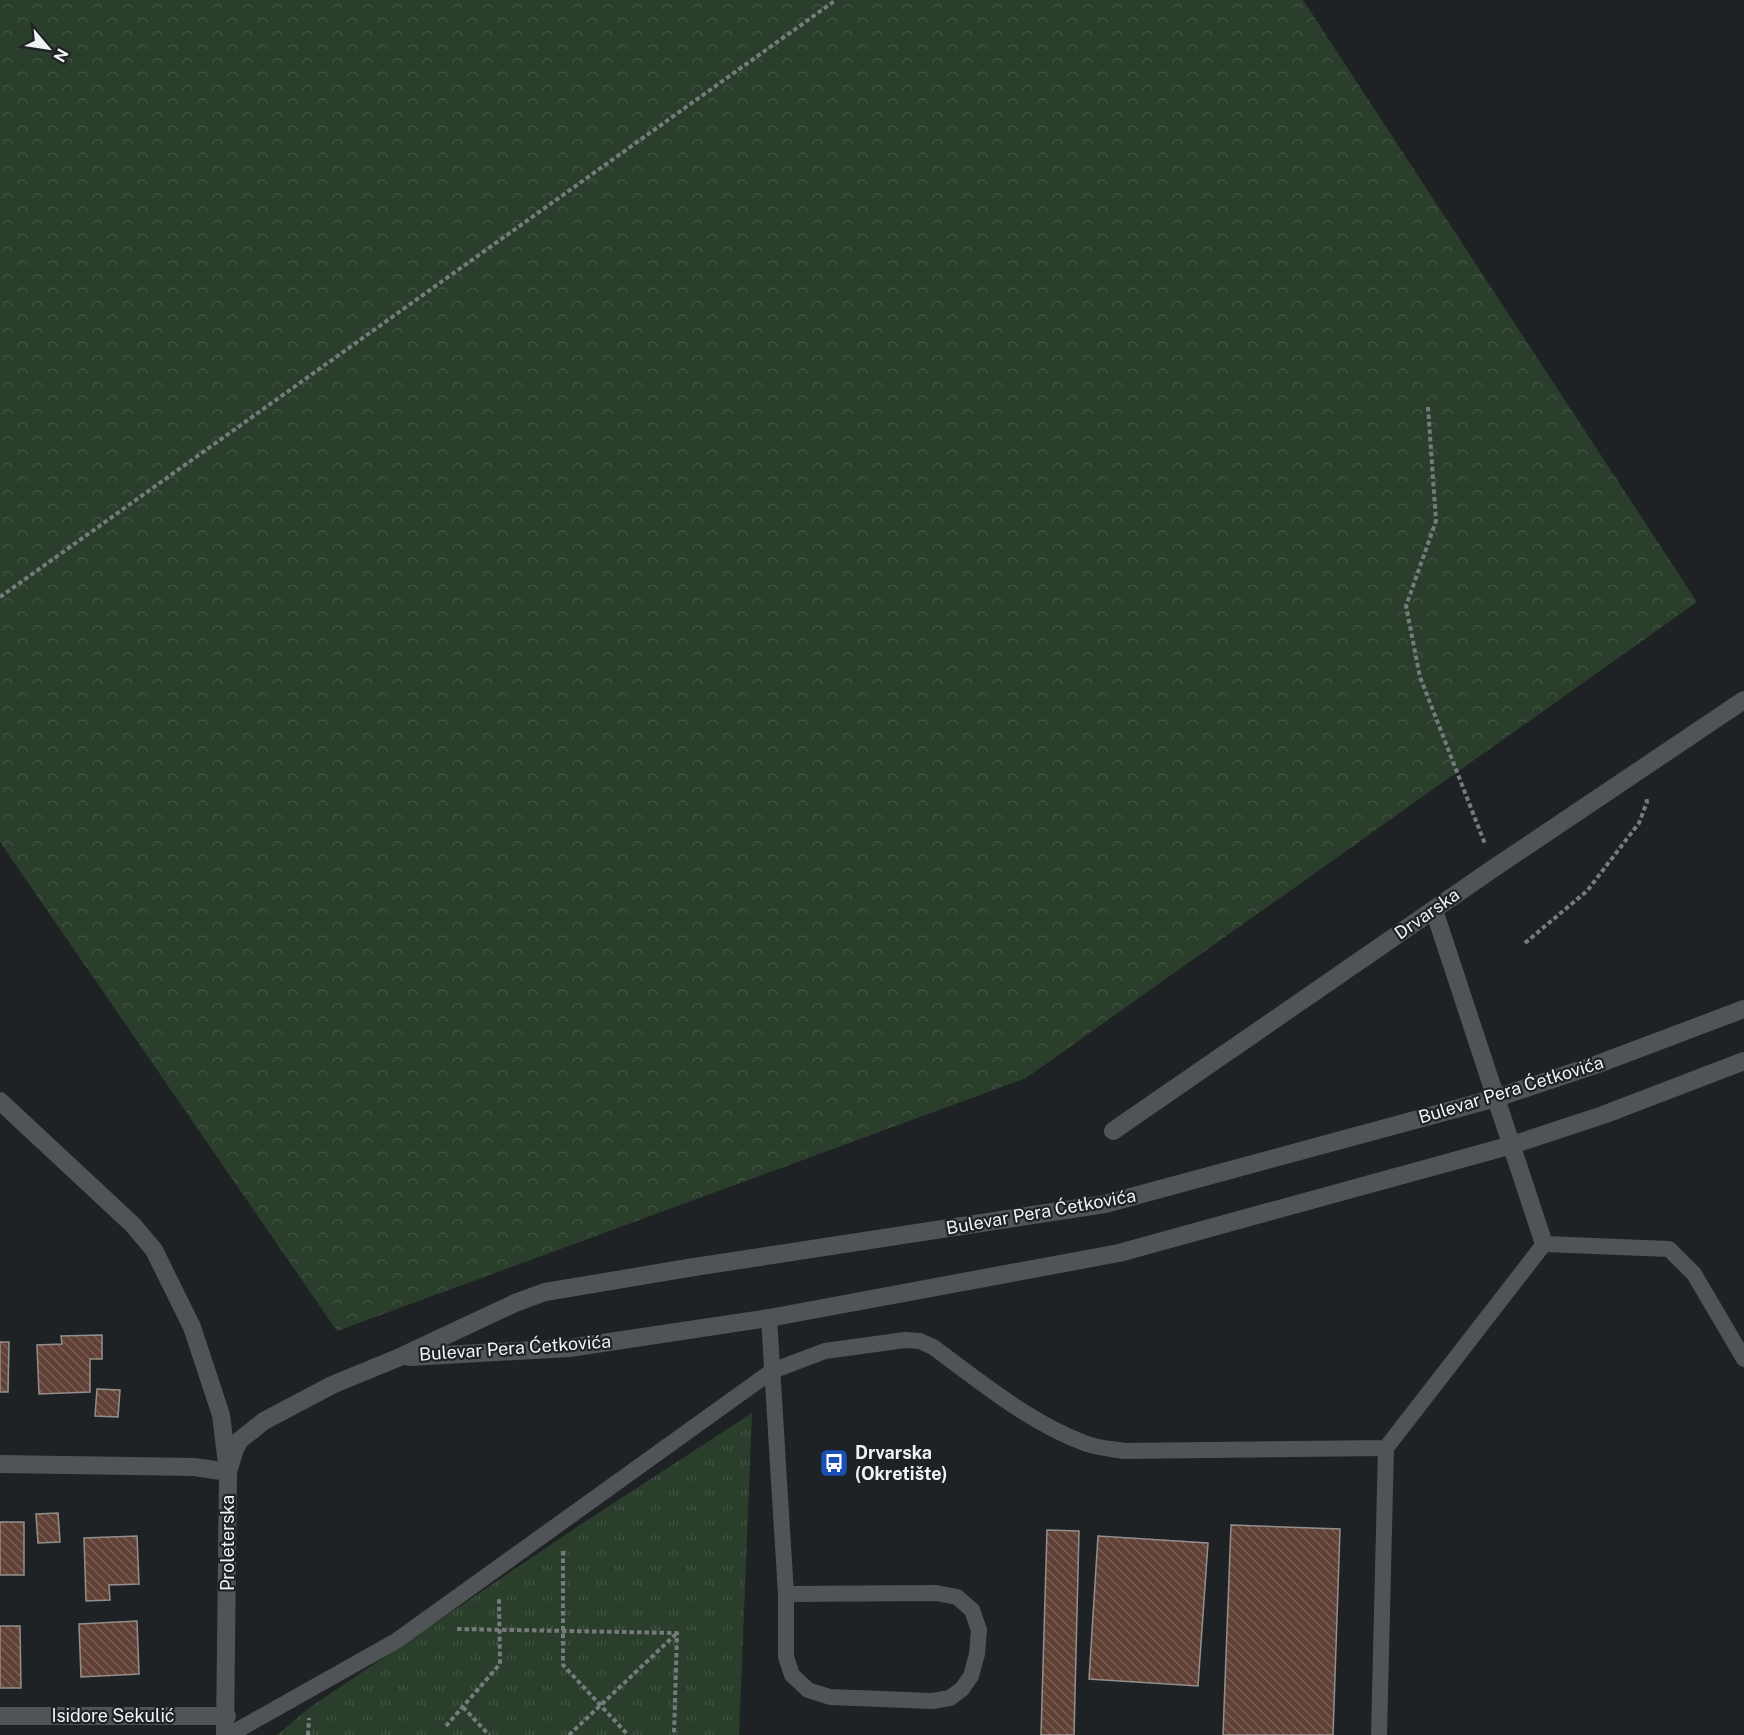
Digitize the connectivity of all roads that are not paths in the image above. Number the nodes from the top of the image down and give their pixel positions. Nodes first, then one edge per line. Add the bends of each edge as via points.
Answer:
1 (1744, 700) edge
2 (1434, 910) junction
3 (1744, 1009) edge
4 (1744, 1060) edge
5 (1496, 1098) junction
6 (0, 1101) edge
7 (1113, 1131) dead end
8 (1512, 1145) junction
9 (1544, 1244) junction
10 (769, 1318) junction
11 (400, 1357) junction
12 (1744, 1359) edge
13 (772, 1371) junction
14 (1386, 1448) junction
15 (0, 1464) edge
16 (228, 1472) junction
17 (786, 1594) junction
18 (0, 1716) edge
19 (227, 1716) junction
20 (227, 1735) edge
21 (1379, 1735) edge

1 - 2 main road, Drvarska
2 - 5 main road
2 - 7 main road, Drvarska
3 - 5 main road, Bulevar Pera Ćetkovića
4 - 8 main road, Bulevar Pera Ćetkovića via 1604,1115
5 - 8 main road
5 - 11 main road, Bulevar Pera Ćetkovića via 1105,1204 545,1292
6 - 16 main road via 133,1225 154,1250 192,1327 217,1404
8 - 9 main road
8 - 10 main road, Bulevar Pera Ćetkovića via 1119,1252
9 - 12 lane via 1669,1249 1695,1274
9 - 14 lane
10 - 11 main road, Bulevar Pera Ćetkovića via 569,1348
10 - 13 lane
11 - 16 main road, Bulevar Pera Ćetkovića via 332,1385 264,1421 240,1440
13 - 14 lane via 825,1351 920,1341 1016,1407 1089,1445 1124,1451
13 - 17 lane
13 - 20 lane via 396,1641
14 - 21 lane
15 - 16 main road, Proleterska via 194,1467
16 - 19 main road, Proleterska
17 - 17 lane via 786,1656 792,1675 808,1690 830,1697 932,1701 950,1698 971,1676 979,1630 972,1610 957,1597 936,1593
18 - 19 main road, Isidore Sekulić
19 - 20 main road, Proleterska

